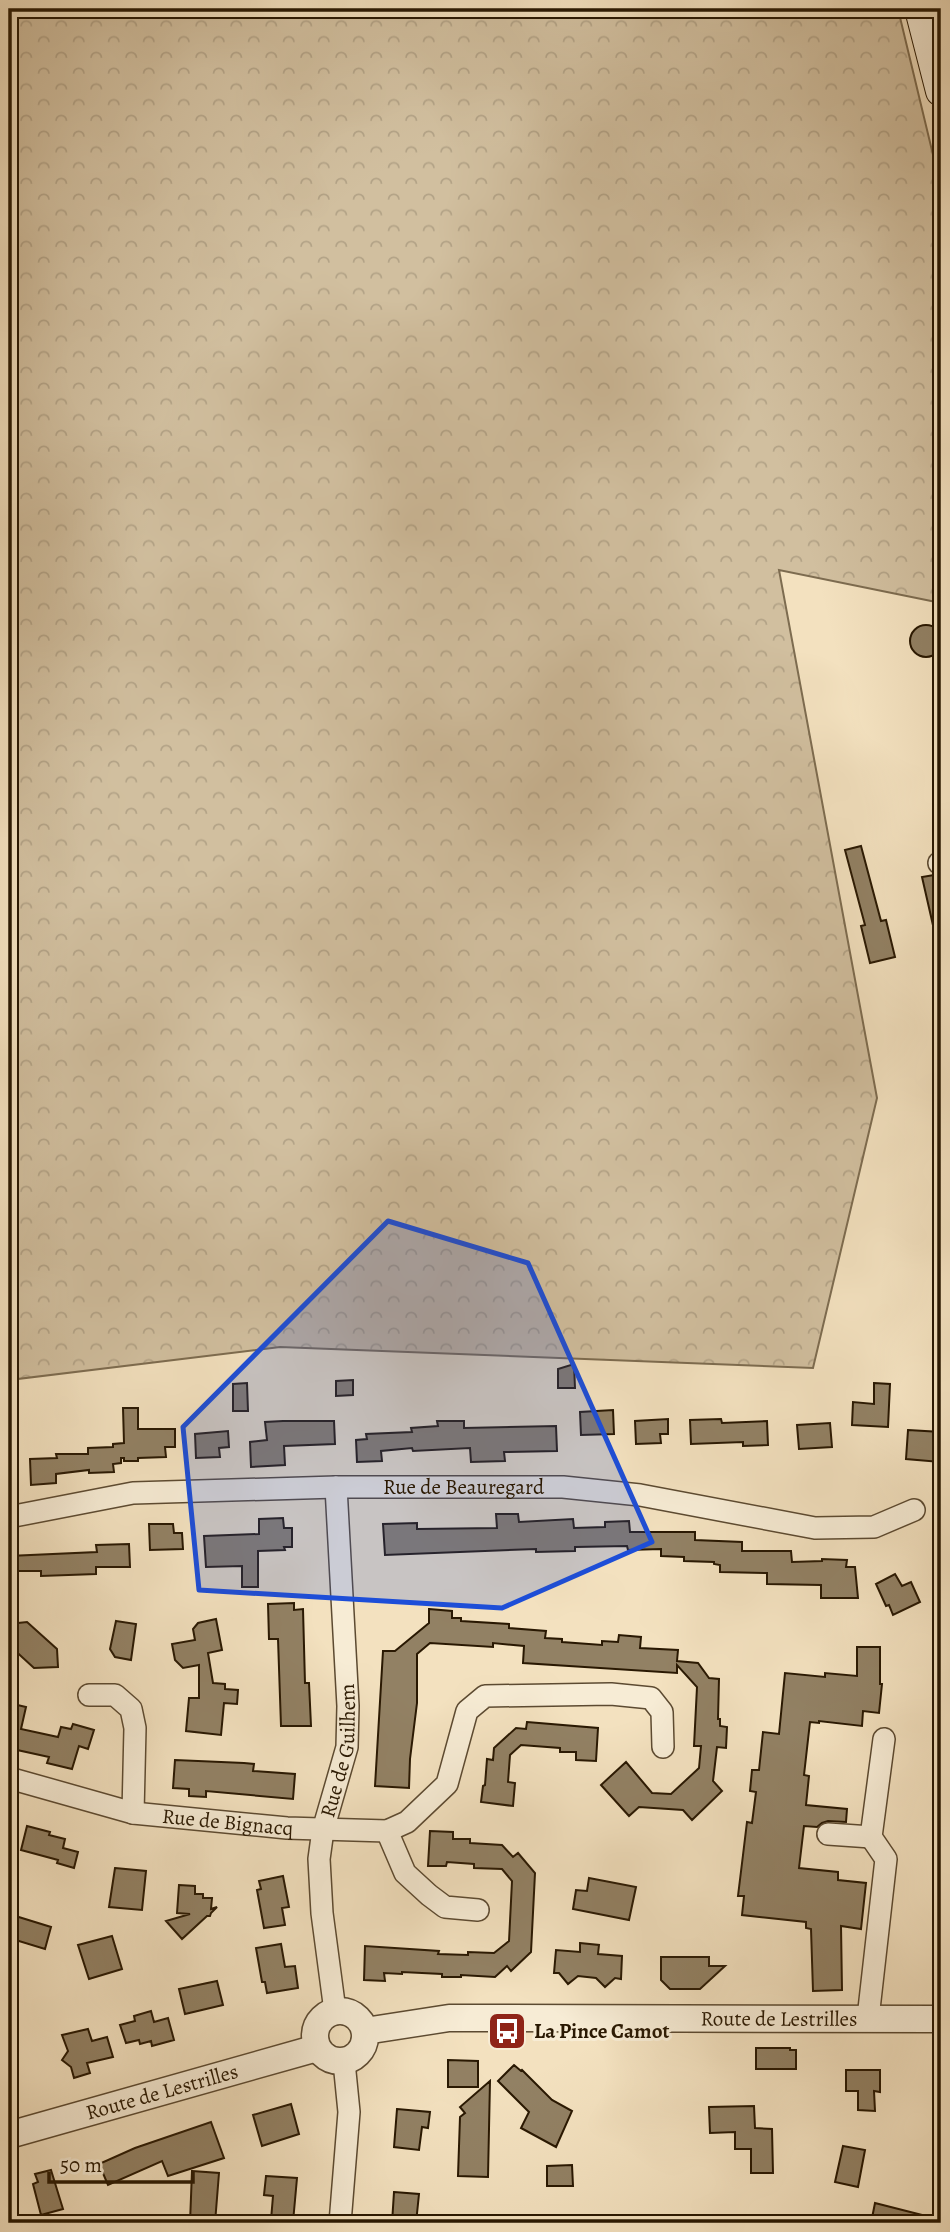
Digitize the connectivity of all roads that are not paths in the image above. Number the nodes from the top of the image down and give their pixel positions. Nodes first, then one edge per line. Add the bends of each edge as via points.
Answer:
1 (920, 9) edge
2 (941, 91) edge
3 (336, 1487) junction
4 (914, 1510) dead end
5 (9, 1517) edge
6 (89, 1695) dead end
7 (884, 1739) dead end
8 (663, 1747) dead end
9 (9, 1778) edge
10 (133, 1813) junction
11 (323, 1830) junction
12 (387, 1831) junction
13 (828, 1834) dead end
14 (871, 1838) junction
15 (478, 1910) dead end
16 (335, 2011) junction
17 (868, 2018) junction
18 (941, 2019) edge
19 (365, 2031) junction
20 (317, 2048) junction
21 (344, 2062) junction
22 (9, 2135) edge
23 (340, 2223) edge

1 - 2 main road
3 - 4 street, Rue de Beauregard via 563,1487 640,1495 815,1528 874,1527
3 - 5 street, Rue de Beauregard via 133,1493
3 - 11 street, Rue de Guilhem via 347,1747
6 - 10 street, Rue de Bignacq via 115,1695 131,1709 135,1728
7 - 14 street
8 - 12 street via 662,1712 651,1698 485,1696 467,1711 447,1784 407,1822
9 - 10 street, Rue de Bignacq
10 - 11 street, Rue de Bignacq
11 - 12 street, Rue de Bignacq
11 - 16 street, Rue de Guilhem via 319,1859 322,1913
12 - 15 street via 405,1873 429,1895 446,1907
13 - 14 street
14 - 17 street via 886,1859
16 - 19 street via 350,2013
16 - 20 street via 319,2021 314,2039
17 - 18 street, Route de Lestrilles
17 - 19 street, Route de Lestrilles via 449,2018
19 - 21 street via 363,2047
20 - 21 street via 331,2061
20 - 22 street, Route de Lestrilles
21 - 23 street via 349,2112

